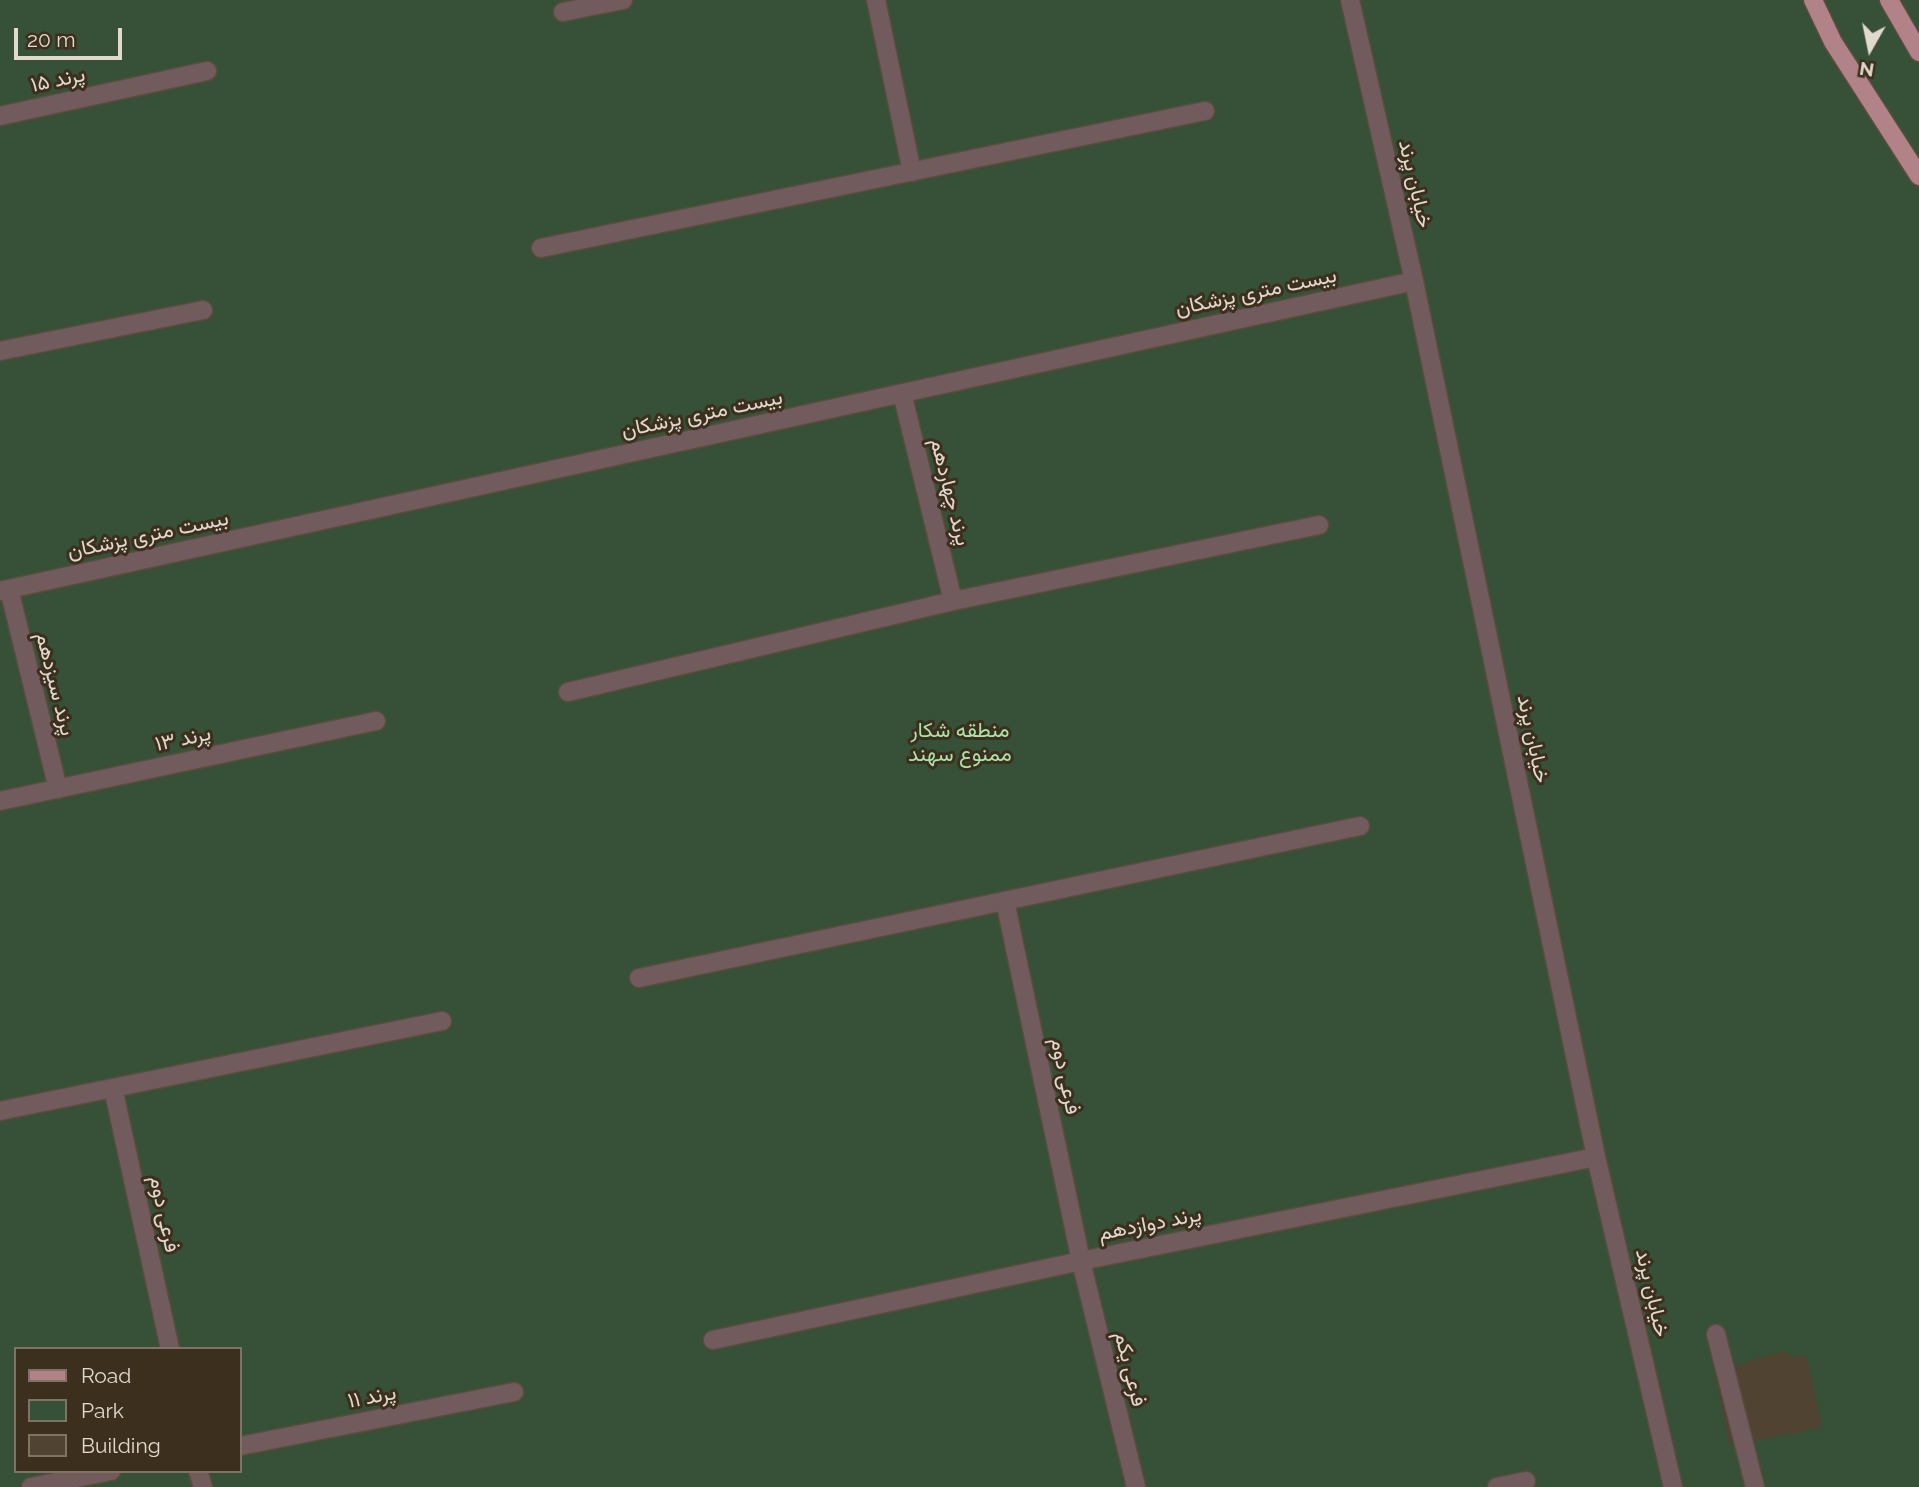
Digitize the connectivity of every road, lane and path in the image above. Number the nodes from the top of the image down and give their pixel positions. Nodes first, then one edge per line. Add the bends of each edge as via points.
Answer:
1 (623, 0) edge
2 (876, 0) edge
3 (1350, 0) edge
4 (1813, 0) edge
5 (1889, 0) edge
6 (563, 12) dead end
7 (1919, 52) edge
8 (207, 71) dead end
9 (1205, 111) dead end
10 (0, 116) edge
11 (912, 172) junction
12 (1919, 176) edge
13 (541, 248) dead end
14 (1414, 281) junction
15 (203, 310) dead end
16 (0, 351) edge
17 (902, 393) junction
18 (1320, 525) dead end
19 (4, 590) edge
20 (953, 601) junction
21 (568, 692) dead end
22 (376, 721) dead end
23 (58, 789) junction
24 (0, 801) edge
25 (1360, 826) dead end
26 (1005, 901) junction
27 (639, 978) dead end
28 (442, 1021) dead end
29 (113, 1088) junction
30 (0, 1111) edge
31 (1597, 1157) junction
32 (1081, 1261) junction
33 (1716, 1334) dead end
34 (713, 1340) dead end
35 (170, 1347) edge
36 (514, 1392) dead end
37 (242, 1446) edge
38 (101, 1473) edge
39 (1526, 1481) dead end
40 (31, 1487) edge
41 (1136, 1487) edge
42 (1497, 1487) edge
43 (1673, 1487) edge
44 (1755, 1487) edge

1 - 6 street
2 - 11 street
3 - 14 street, خیابان پرند
4 - 12 main road via 1833,42
5 - 7 main road
8 - 10 street, پرند ۱۵
9 - 11 street
11 - 13 street
14 - 17 street, بیست متری پزشکان
14 - 31 street, خیابان پرند
15 - 16 street
17 - 19 street, بیست متری پزشکان
17 - 20 street, پرند چهاردهم
18 - 20 street
19 - 23 street, پرند سیزدهم
20 - 21 street
22 - 23 street, پرند ۱۳
23 - 24 street, پرند ۱۳
25 - 26 street
26 - 27 street
26 - 32 street, فرعی دوم
28 - 29 street
29 - 30 street
29 - 35 street, فرعی دوم
31 - 32 street, پرند دوازدهم
31 - 43 street, خیابان پرند
32 - 34 street, پرند دوازدهم
32 - 41 street, فرعی یکم
33 - 44 street
36 - 37 street, پرند ۱۱
38 - 40 street
39 - 42 street

